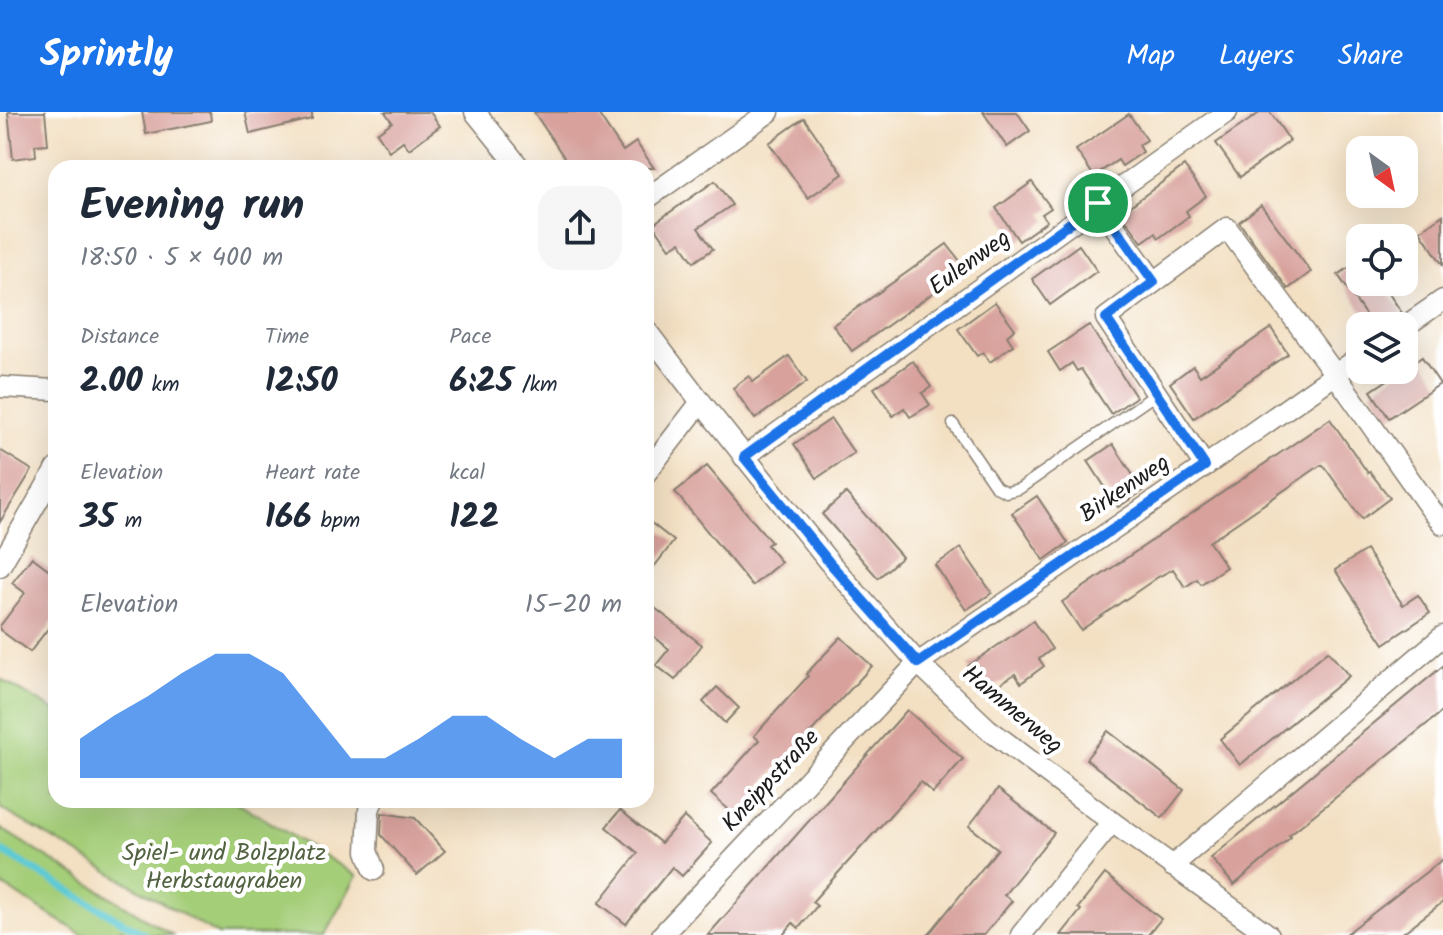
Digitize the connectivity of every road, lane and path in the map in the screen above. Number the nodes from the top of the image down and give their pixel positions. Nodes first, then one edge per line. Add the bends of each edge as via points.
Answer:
1 (475, 112) edge
2 (769, 112) edge
3 (1227, 112) edge
4 (514, 160) edge
5 (654, 193) edge
6 (1098, 203) junction
7 (1154, 282) junction
8 (1443, 300) edge
9 (1418, 317) edge
10 (654, 340) edge
11 (1346, 367) edge
12 (1335, 374) junction
13 (0, 387) edge
14 (48, 390) edge
15 (1156, 394) junction
16 (701, 402) junction
17 (953, 424) dead end
18 (744, 457) junction
19 (654, 463) edge
20 (1205, 466) junction
21 (48, 483) edge
22 (1443, 524) edge
23 (0, 566) edge
24 (1443, 636) edge
25 (918, 663) junction
26 (370, 808) edge
27 (1112, 822) junction
28 (1172, 866) junction
29 (374, 870) dead end
30 (662, 935) edge
31 (1021, 935) edge
32 (1269, 935) edge

1 - 4 street
2 - 5 street
3 - 6 street, Eulenweg
6 - 7 street
6 - 18 street, Eulenweg
7 - 12 street via 1227,228
7 - 15 street via 1106,318
8 - 9 street
10 - 16 street, Hammerweg
11 - 12 street, Birkenweg
12 - 20 street, Birkenweg
12 - 22 street
13 - 14 street
15 - 17 lane via 1019,489 1006,492 996,487
15 - 20 street
16 - 18 street, Hammerweg
16 - 19 street
18 - 25 street, Hammerweg
20 - 25 street, Birkenweg
21 - 23 street
24 - 28 street
25 - 27 street, Hammerweg via 988,729
25 - 30 street, Kneippstraße
26 - 29 street via 367,851
27 - 28 street, Hammerweg
27 - 31 street
28 - 32 street, Hammerweg

